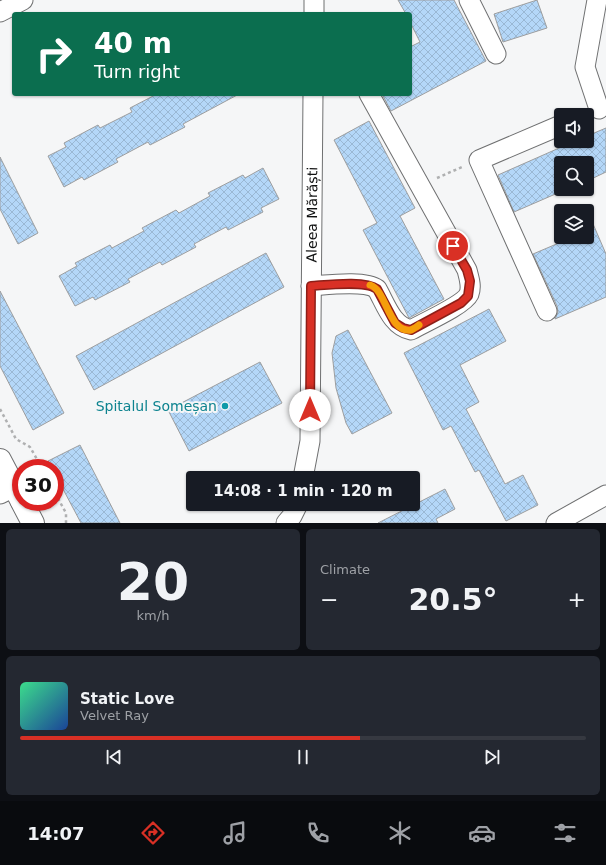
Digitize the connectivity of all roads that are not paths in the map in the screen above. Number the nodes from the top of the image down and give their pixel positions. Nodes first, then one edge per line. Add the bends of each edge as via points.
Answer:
1 (23, 0) edge
2 (314, 0) edge
3 (469, 0) edge
4 (597, 0) edge
5 (0, 12) edge
6 (314, 12) edge
7 (496, 54) dead end
8 (313, 96) edge
9 (370, 96) edge
10 (597, 110) edge
11 (554, 128) edge
12 (311, 286) junction
13 (547, 311) dead end
14 (0, 460) edge
15 (304, 471) edge
16 (12, 491) edge
17 (606, 495) edge
18 (25, 511) edge
19 (294, 511) edge
20 (564, 521) edge
21 (33, 523) edge
22 (286, 523) edge

1 - 5 street
2 - 6 street
3 - 7 street
4 - 10 street via 585,67
8 - 12 street, Aleea Mărăști
9 - 12 street via 468,275 468,296 461,303 411,330 395,323 373,286
11 - 13 street via 479,160
12 - 15 street, Aleea Mărăști via 310,441
14 - 16 main road
17 - 20 street
18 - 21 main road
19 - 22 street

